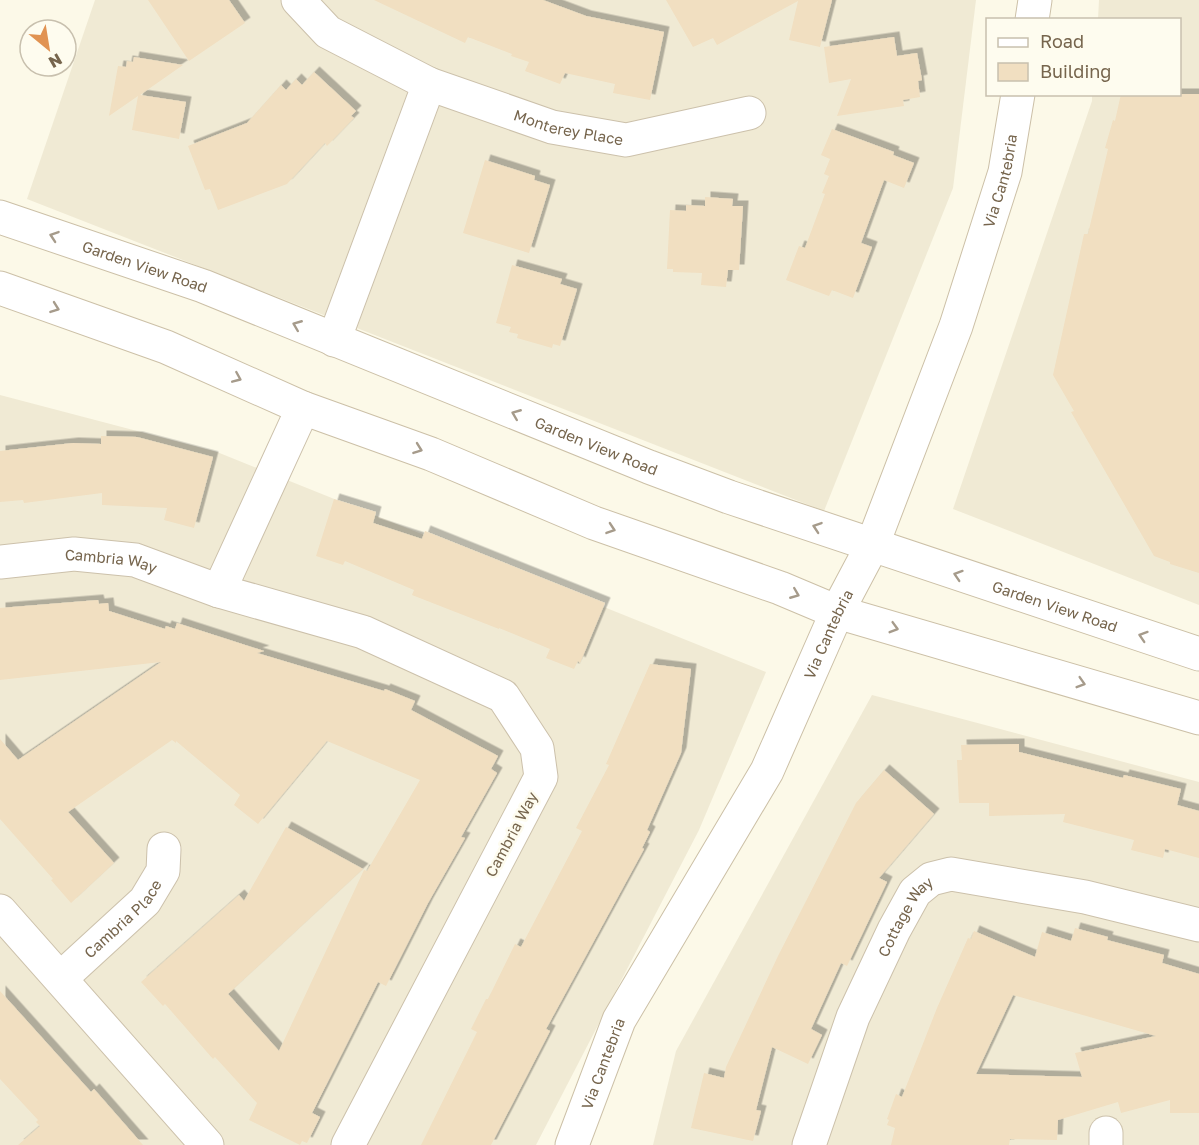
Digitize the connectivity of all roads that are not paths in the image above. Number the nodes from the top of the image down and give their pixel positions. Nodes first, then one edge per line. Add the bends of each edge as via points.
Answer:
1 (298, 0) edge
2 (1035, 0) edge
3 (1032, 18) edge
4 (429, 84) junction
5 (1018, 96) edge
6 (748, 113) dead end
7 (0, 217) edge
8 (0, 288) edge
9 (334, 340) junction
10 (303, 408) junction
11 (872, 546) junction
12 (0, 562) edge
13 (219, 591) junction
14 (837, 612) junction
15 (1199, 654) edge
16 (1199, 718) edge
17 (164, 849) dead end
18 (0, 911) edge
19 (1199, 926) edge
20 (61, 978) junction
21 (207, 1145) edge
22 (348, 1145) edge
23 (572, 1145) edge
24 (810, 1145) edge

1 - 4 main road, Monterey Place via 328,32
2 - 3 main road
4 - 6 main road, Monterey Place via 552,127 626,140
4 - 9 main road
5 - 11 main road, Via Cantebria via 1005,172 956,326
9 -> 7 main road, Garden View Road via 203,286
8 -> 10 main road via 166,347
11 -> 9 main road, Garden View Road via 649,467
10 - 13 main road
10 -> 14 main road
11 - 14 main road, Via Cantebria
15 -> 11 main road, Garden View Road
12 - 13 main road, Cambria Way via 74,554 135,560
13 - 22 main road, Cambria Way via 363,632 503,696 537,748 541,777
14 -> 16 main road
14 - 23 main road, Via Cantebria via 767,771 619,1020
17 - 20 main road, Cambria Place via 163,871 145,901
18 - 20 main road
19 - 24 main road, Cottage Way via 1085,897 951,874 931,879 915,892 853,1017
20 - 21 main road

